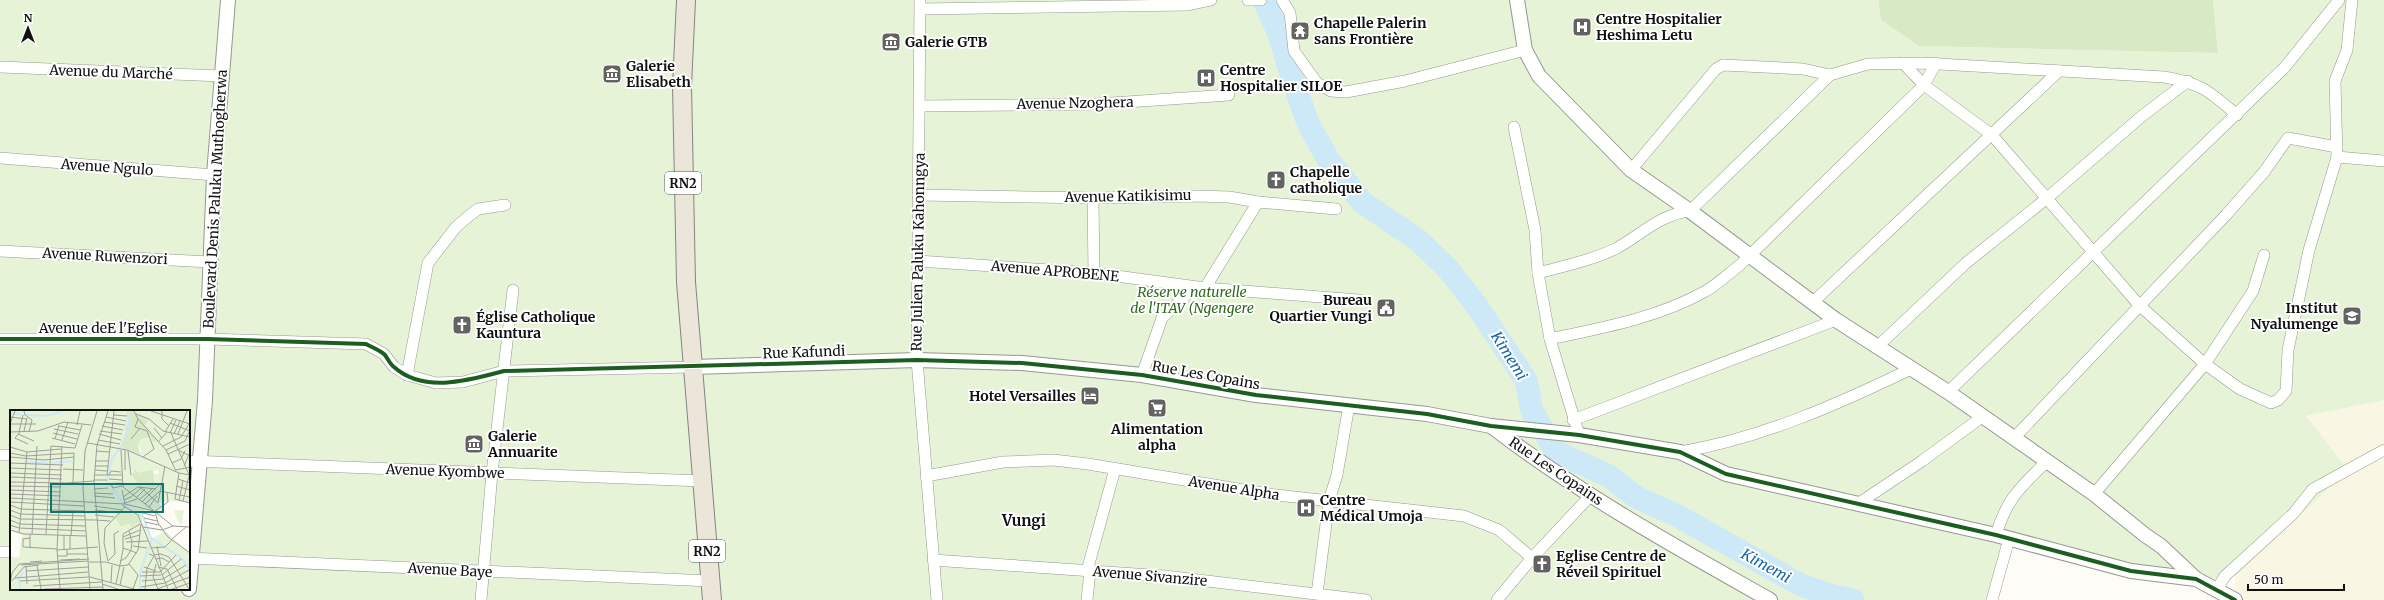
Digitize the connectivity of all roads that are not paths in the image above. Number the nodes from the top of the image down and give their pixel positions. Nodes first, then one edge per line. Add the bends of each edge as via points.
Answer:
1 (228, 0) edge
2 (686, 0) edge
3 (1211, 0) edge
4 (1249, 0) edge
5 (1261, 0) edge
6 (1282, 0) edge
7 (1517, 0) edge
8 (2339, 0) edge
9 (2352, 0) edge
10 (920, 4) edge
11 (1525, 50) junction
12 (1903, 63) junction
13 (1936, 63) junction
14 (0, 67) edge
15 (2059, 71) junction
16 (1830, 75) junction
17 (222, 76) junction
18 (2188, 81) junction
19 (1924, 85) junction
20 (1229, 95) dead end
21 (920, 106) junction
22 (2237, 115) junction
23 (1514, 127) dead end
24 (1992, 135) junction
25 (2337, 152) junction
26 (0, 158) edge
27 (2384, 161) edge
28 (1630, 170) junction
29 (214, 175) junction
30 (918, 195) junction
31 (1093, 198) junction
32 (2046, 199) junction
33 (1258, 202) junction
34 (505, 205) dead end
35 (1336, 209) dead end
36 (1690, 211) junction
37 (0, 251) edge
38 (2094, 252) junction
39 (2264, 255) dead end
40 (1749, 256) junction
41 (918, 261) junction
42 (210, 262) junction
43 (1094, 273) junction
44 (1538, 274) junction
45 (1200, 288) junction
46 (512, 290) dead end
47 (1359, 300) dead end
48 (1813, 302) junction
49 (2139, 305) junction
50 (1836, 320) junction
51 (0, 339) edge
52 (207, 339) junction
53 (1550, 339) junction
54 (1877, 347) junction
55 (917, 360) junction
56 (2205, 364) junction
57 (693, 367) junction
58 (1910, 369) junction
59 (504, 371) junction
60 (407, 375) junction
61 (1142, 375) junction
62 (1948, 392) junction
63 (1349, 405) junction
64 (1982, 416) junction
65 (1573, 420) junction
66 (1491, 426) junction
67 (1579, 435) junction
68 (2013, 439) junction
69 (2384, 450) edge
70 (1680, 452) junction
71 (195, 461) edge
72 (2046, 462) junction
73 (1115, 469) junction
74 (492, 473) junction
75 (926, 476) junction
76 (702, 481) junction
77 (2094, 494) junction
78 (1591, 495) junction
79 (1329, 501) junction
80 (1859, 503) junction
81 (2002, 537) junction
82 (191, 558) edge
83 (1532, 558) junction
84 (933, 560) junction
85 (1088, 571) junction
86 (484, 572) junction
87 (190, 574) edge
88 (2196, 579) junction
89 (710, 582) junction
90 (189, 590) edge
91 (1317, 594) junction
92 (2218, 595) edge
93 (188, 600) edge
94 (481, 600) edge
95 (712, 600) edge
96 (937, 600) edge
97 (1087, 600) edge
98 (1366, 600) edge
99 (1497, 600) edge
100 (1770, 600) edge
101 (1992, 600) edge
102 (2235, 600) edge

1 - 17 street, Boulevard Denis Paluku Muthogherwa
2 - 57 highway, RN2 via 682,153 686,282
3 - 10 street via 1188,5
4 - 5 street
6 - 11 street via 1290,13 1294,51 1317,83 1331,91 1346,92 1405,81
7 - 11 street
8 - 22 street via 2285,67
9 - 25 street via 2346,50 2335,81
10 - 21 street, Rue Julien Paluku Kahonngya
11 - 28 street via 1539,76 1555,95
12 - 13 street
12 - 16 street via 1868,64
12 - 19 street
13 - 15 street
13 - 19 street
14 - 17 street, Avenue du Marché
15 - 18 street via 2164,77
15 - 24 street
16 - 28 street via 1803,69 1723,65 1716,69
16 - 36 street
17 - 29 street, Boulevard Denis Paluku Muthogherwa
18 - 22 street via 2205,88
18 - 32 street via 2142,116
19 - 24 street
19 - 40 street
20 - 21 street, Avenue Nzoghera via 1097,104
21 - 30 street, Rue Julien Paluku Kahonngya
22 - 38 street
23 - 44 street via 1535,230
24 - 32 street
24 - 48 street
25 - 27 street
25 - 49 street via 2288,138 2264,172
25 - 56 street via 2308,258 2288,350 2286,391 2278,400 2271,403 2240,389
26 - 29 street, Avenue Ngulo
28 - 36 street
29 - 42 street, Boulevard Denis Paluku Muthogherwa
30 - 31 street, Avenue Katikisimu
30 - 41 street, Rue Julien Paluku Kahonngya
31 - 33 street, Avenue Katikisimu via 1196,196 1229,197
31 - 43 street
32 - 38 street
32 - 54 street via 1966,263
33 - 35 street, Avenue Katikisimu
33 - 45 street
34 - 60 street via 478,209 470,215 456,227 428,263
36 - 40 street
36 - 44 street via 1674,213 1616,248
37 - 42 street, Avenue Ruwenzori
38 - 49 street
38 - 62 street
39 - 56 street via 2253,291
40 - 48 street
40 - 53 street via 1716,285 1690,300 1611,326
41 - 43 street, Avenue APROBENE
41 - 55 street, Rue Julien Paluku Kahonngya
42 - 52 street, Boulevard Denis Paluku Muthogherwa
43 - 45 street, Avenue APROBENE
44 - 53 street
45 - 47 street, Avenue APROBENE
45 - 61 street via 1162,318
46 - 59 street
48 - 50 street
49 - 56 street
49 - 68 street
50 - 54 street
50 - 65 street
51 - 52 street, Avenue deE l'Eglise
52 - 60 street, Avenue deE l'Eglise via 366,344 384,354 394,367
52 - 71 street, Boulevard Denis Paluku Muthogherwa
53 - 65 street
54 - 58 street
55 - 57 street, Rue Kafundi
55 - 61 street, Rue Les Copains via 1022,363
55 - 75 street, Rue Julien Paluku Kahonngya
56 - 77 street
57 - 59 street, Avenue deE l'Eglise
57 - 76 highway, RN2
58 - 62 street
58 - 70 street via 1841,403 1760,433 1720,445
59 - 60 street, Avenue deE l'Eglise via 463,382 436,384
59 - 74 street
61 - 63 street, Rue Les Copains via 1256,395
62 - 64 street
63 - 66 street, Rue Les Copains via 1426,414
63 - 79 street via 1337,475
64 - 68 street
64 - 80 street via 1922,461
65 - 67 street
66 - 67 street
66 - 78 street, Rue Les Copains via 1534,459
67 - 70 street
68 - 72 street
69 - 92 street via 2313,489 2293,514 2225,576
70 - 80 street via 1726,474
71 - 74 street, Avenue Kyombwe
71 - 82 street, Boulevard Denis Paluku Muthogherwa
72 - 77 street
72 - 81 street via 2011,497 2001,516
73 - 75 street, Avenue Alpha via 1053,460 1003,462
73 - 79 street, Avenue Alpha via 1268,494
73 - 85 street
74 - 76 street, Avenue Kyombwe
74 - 86 street
75 - 84 street, Rue Julien Paluku Kahonngya
76 - 89 highway, RN2
77 - 88 street via 2161,546
78 - 83 street
78 - 100 street, Rue Les Copains via 1654,535
79 - 83 street, Avenue Alpha via 1464,516 1499,530
79 - 91 street
80 - 81 street
81 - 88 street via 2130,571
81 - 101 street
82 - 86 street, Avenue Baye
82 - 87 street, Boulevard Denis Paluku Muthogherwa
83 - 99 street
84 - 85 street, Avenue Sivanzire
84 - 96 street, Rue Julien Paluku Kahonngya
85 - 91 street, Avenue Sivanzire via 1172,577
85 - 97 street
86 - 89 street, Avenue Baye
86 - 94 street
88 - 92 street
89 - 95 highway, RN2
90 - 93 street, Boulevard Denis Paluku Muthogherwa
91 - 98 street, Avenue Sivanzire
92 - 102 street

